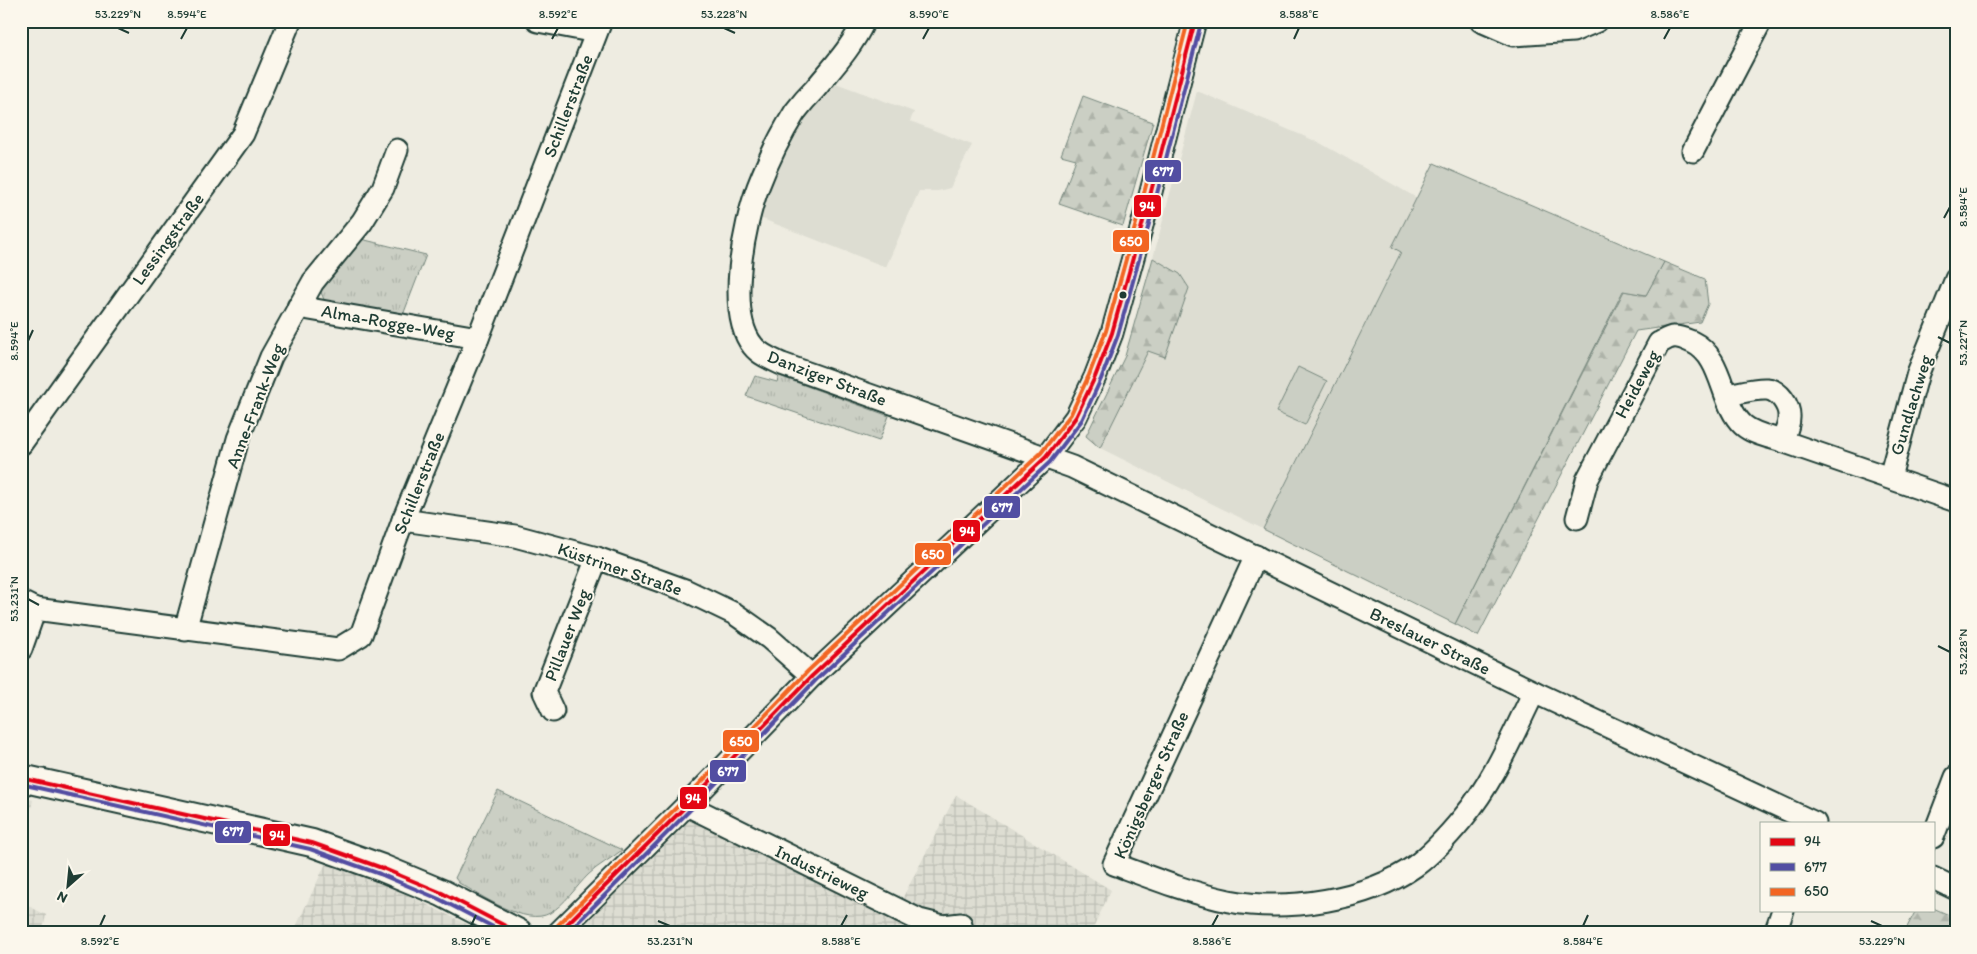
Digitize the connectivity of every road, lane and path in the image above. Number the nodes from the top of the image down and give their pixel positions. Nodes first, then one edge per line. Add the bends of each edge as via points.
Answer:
1 (290, 21) edge
2 (538, 21) edge
3 (864, 21) edge
4 (1195, 21) edge
5 (1481, 21) edge
6 (1597, 21) edge
7 (1761, 21) edge
8 (598, 27) edge
9 (397, 150) dead end
10 (1693, 151) dead end
11 (1956, 278) edge
12 (298, 307) junction
13 (478, 338) junction
14 (1727, 395) junction
15 (1782, 441) junction
16 (21, 444) edge
17 (1046, 457) junction
18 (1890, 477) junction
19 (1956, 501) edge
20 (1577, 518) dead end
21 (403, 520) junction
22 (1256, 556) junction
23 (597, 558) junction
24 (28, 606) edge
25 (185, 630) junction
26 (21, 649) edge
27 (812, 676) junction
28 (1534, 692) junction
29 (553, 711) dead end
30 (21, 778) edge
31 (1956, 778) edge
32 (687, 805) junction
33 (1814, 822) edge
34 (1934, 834) edge
35 (1934, 878) edge
36 (1956, 889) edge
37 (1782, 912) edge
38 (961, 924) dead end
39 (519, 933) edge
40 (558, 933) edge
41 (1775, 933) edge

1 - 16 street, Lessingstraße via 243,134
2 - 8 street
3 - 17 street, Danziger Straße via 843,56 797,110 776,144 758,188 739,271 740,311 745,333 754,348 782,364
4 - 17 street via 1112,333 1076,417
5 - 6 street via 1513,35 1573,31
7 - 10 street
8 - 13 street, Schillerstraße
9 - 12 street, Anne-Frank-Weg via 383,188 362,222 312,282
11 - 18 street, Gundlachweg via 1918,372
12 - 13 street, Alma-Rogge-Weg
12 - 25 street, Anne-Frank-Weg via 271,358 238,439
13 - 21 street, Schillerstraße
14 - 15 street, Heideweg via 1744,425
14 - 15 street via 1769,389 1780,395 1790,416
14 - 20 street, Heideweg via 1714,365 1700,346 1673,337 1659,343 1587,480
15 - 18 street, Heideweg
17 - 22 street, Breslauer Straße
17 - 27 street
18 - 19 street, Heideweg
21 - 23 street, Küstriner Straße via 515,536
21 - 25 street, Schillerstraße via 361,635 338,649
22 - 28 street, Breslauer Straße
22 - 28 street, Königsberger Straße via 1114,864 1205,896 1257,904 1331,900 1392,880 1416,866 1464,816 1490,779
23 - 27 street, Küstriner Straße via 685,590 735,614 769,638
23 - 29 street, Pillauer Weg via 544,692
24 - 25 street, Schillerstraße
24 - 26 street
27 - 32 street
28 - 33 street, Breslauer Straße
30 - 39 main road via 312,844 434,890
31 - 34 street
32 - 38 street, Industrieweg via 919,920 943,926
32 - 40 street
35 - 36 street
37 - 41 street

